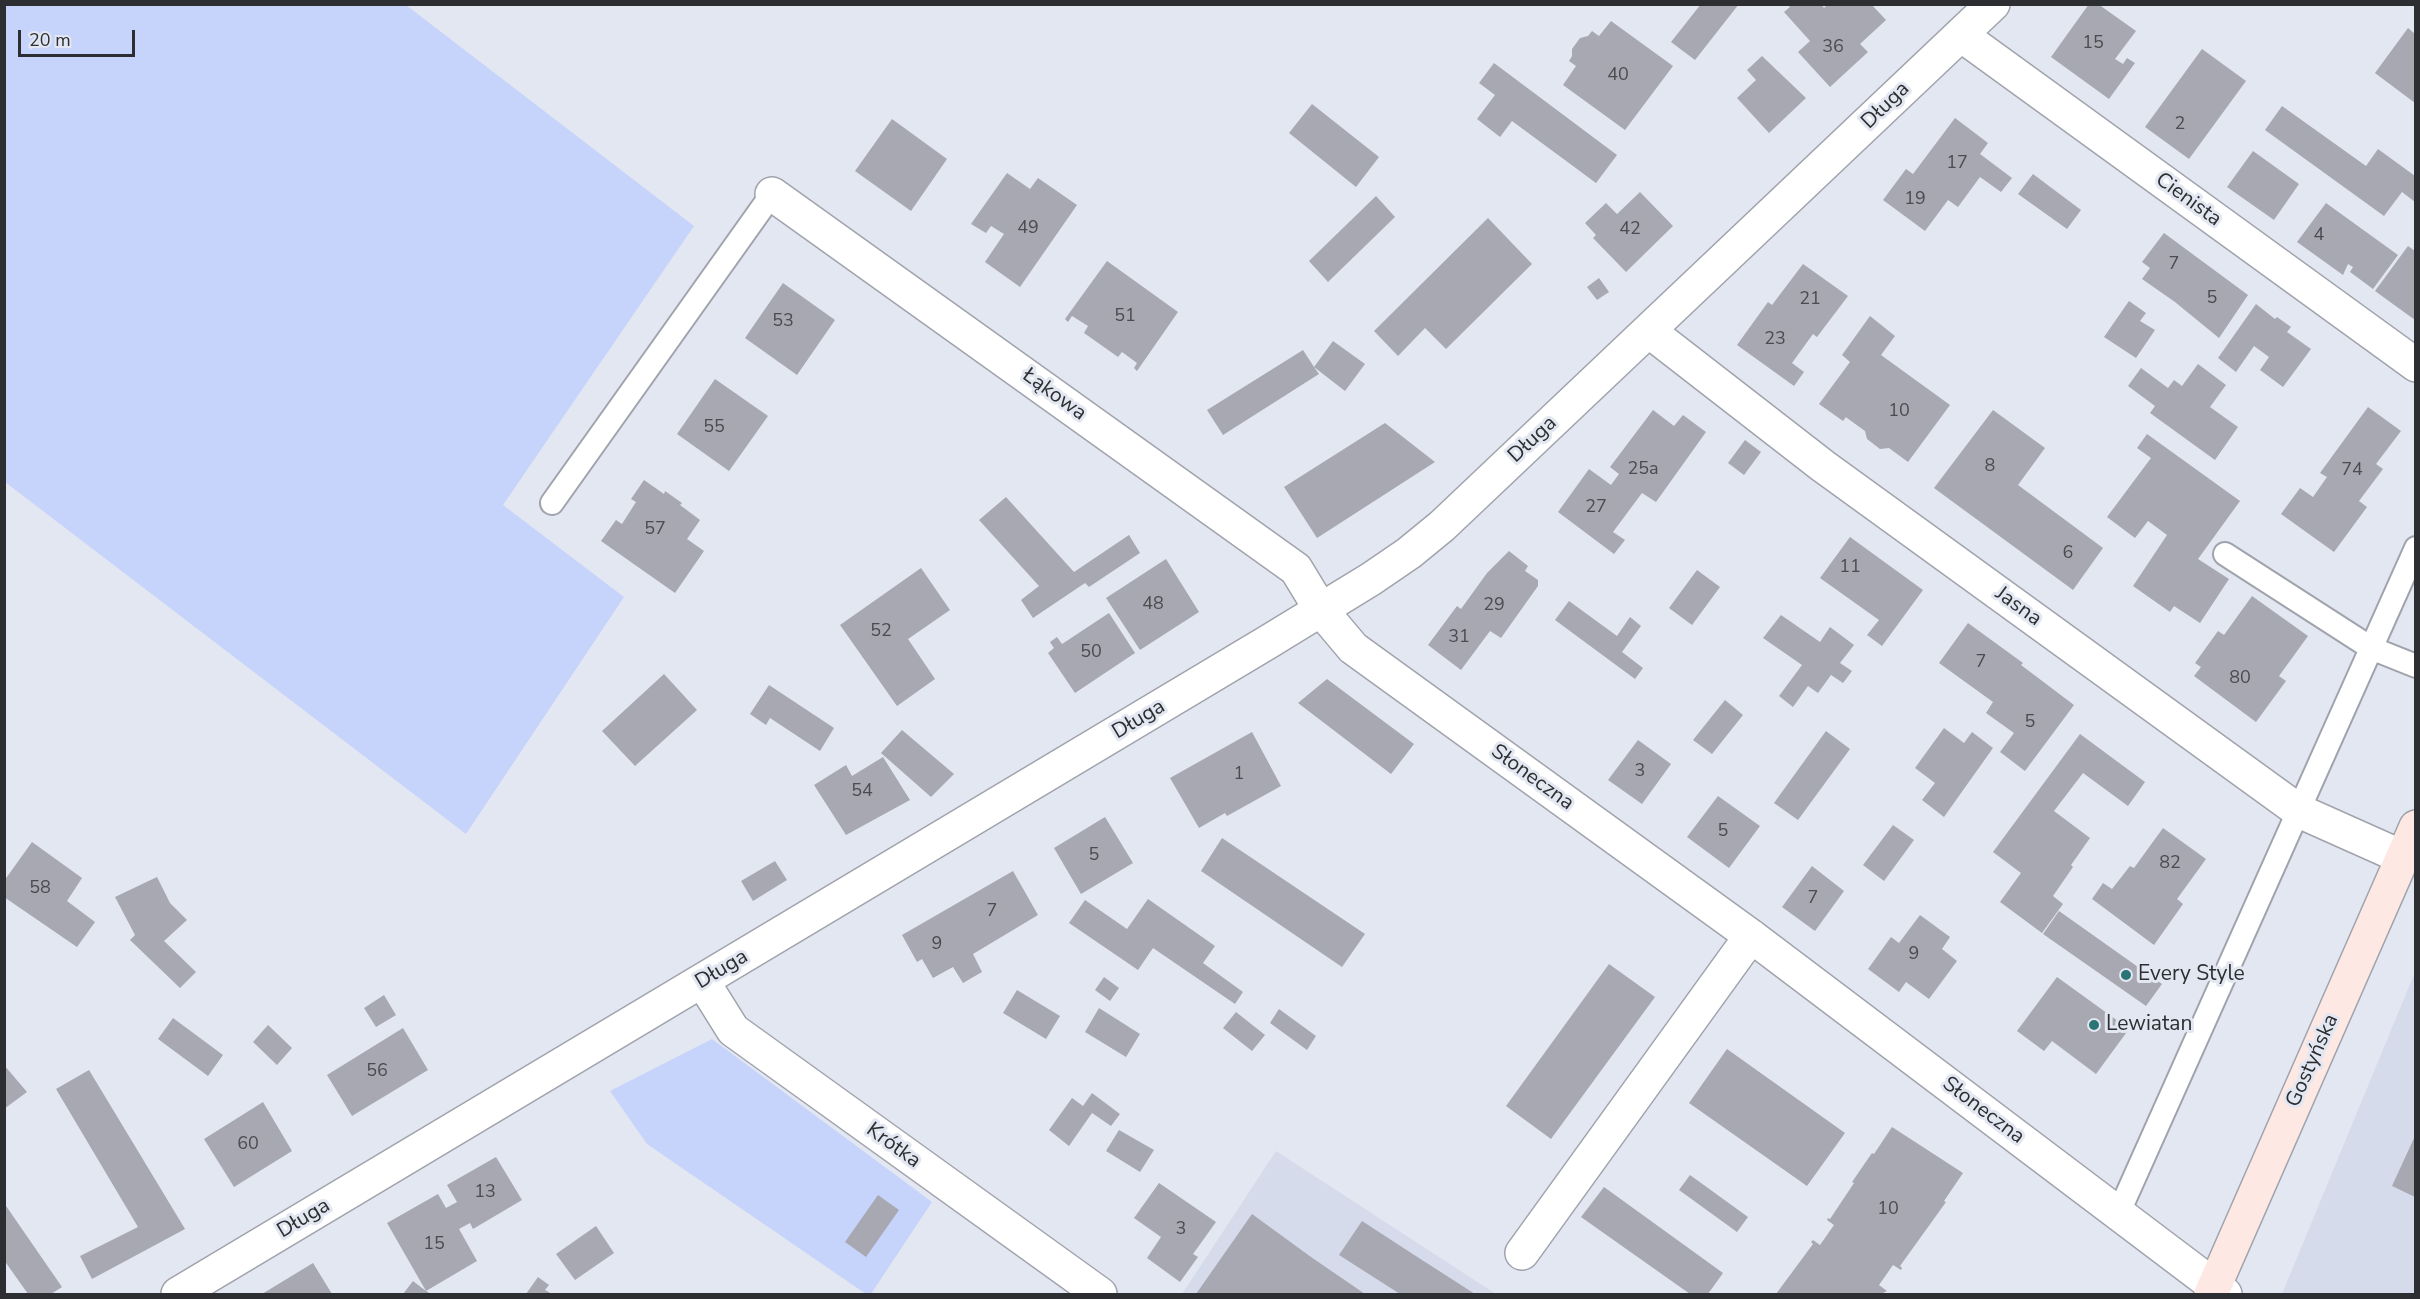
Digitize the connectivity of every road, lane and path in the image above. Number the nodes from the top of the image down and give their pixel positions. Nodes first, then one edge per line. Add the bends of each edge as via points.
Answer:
1 (1993, 4) edge
2 (1961, 35) junction
3 (772, 194) joint
4 (1649, 331) junction
5 (2415, 365) edge
6 (552, 503) dead end
7 (2415, 548) edge
8 (2225, 554) dead end
9 (1321, 610) junction
10 (2371, 648) junction
11 (2415, 666) edge
12 (2299, 811) junction
13 (2415, 827) edge
14 (2402, 857) junction
15 (1751, 936) junction
16 (703, 982) junction
17 (2119, 1212) junction
18 (1522, 1253) dead end
19 (2217, 1291) edge
20 (178, 1294) edge
21 (1100, 1294) edge

1 - 2 street, Długa
2 - 4 street, Długa
2 - 5 street, Cienista
3 - 6 lane
3 - 9 street, Łąkowa via 1296,569
4 - 9 street, Długa via 1442,526 1371,579
4 - 12 street, Jasna via 1823,466
7 - 10 lane
8 - 10 lane
9 - 15 street, Słoneczna via 1353,648
9 - 16 street, Długa
10 - 11 lane
10 - 12 lane
12 - 14 street, Jasna
12 - 17 lane
13 - 14 main road, Gostyńska
14 - 19 main road, Gostyńska
15 - 17 street, Słoneczna
15 - 18 street
16 - 20 street, Długa
16 - 21 street, Krótka via 733,1030
17 - 19 street, Słoneczna

